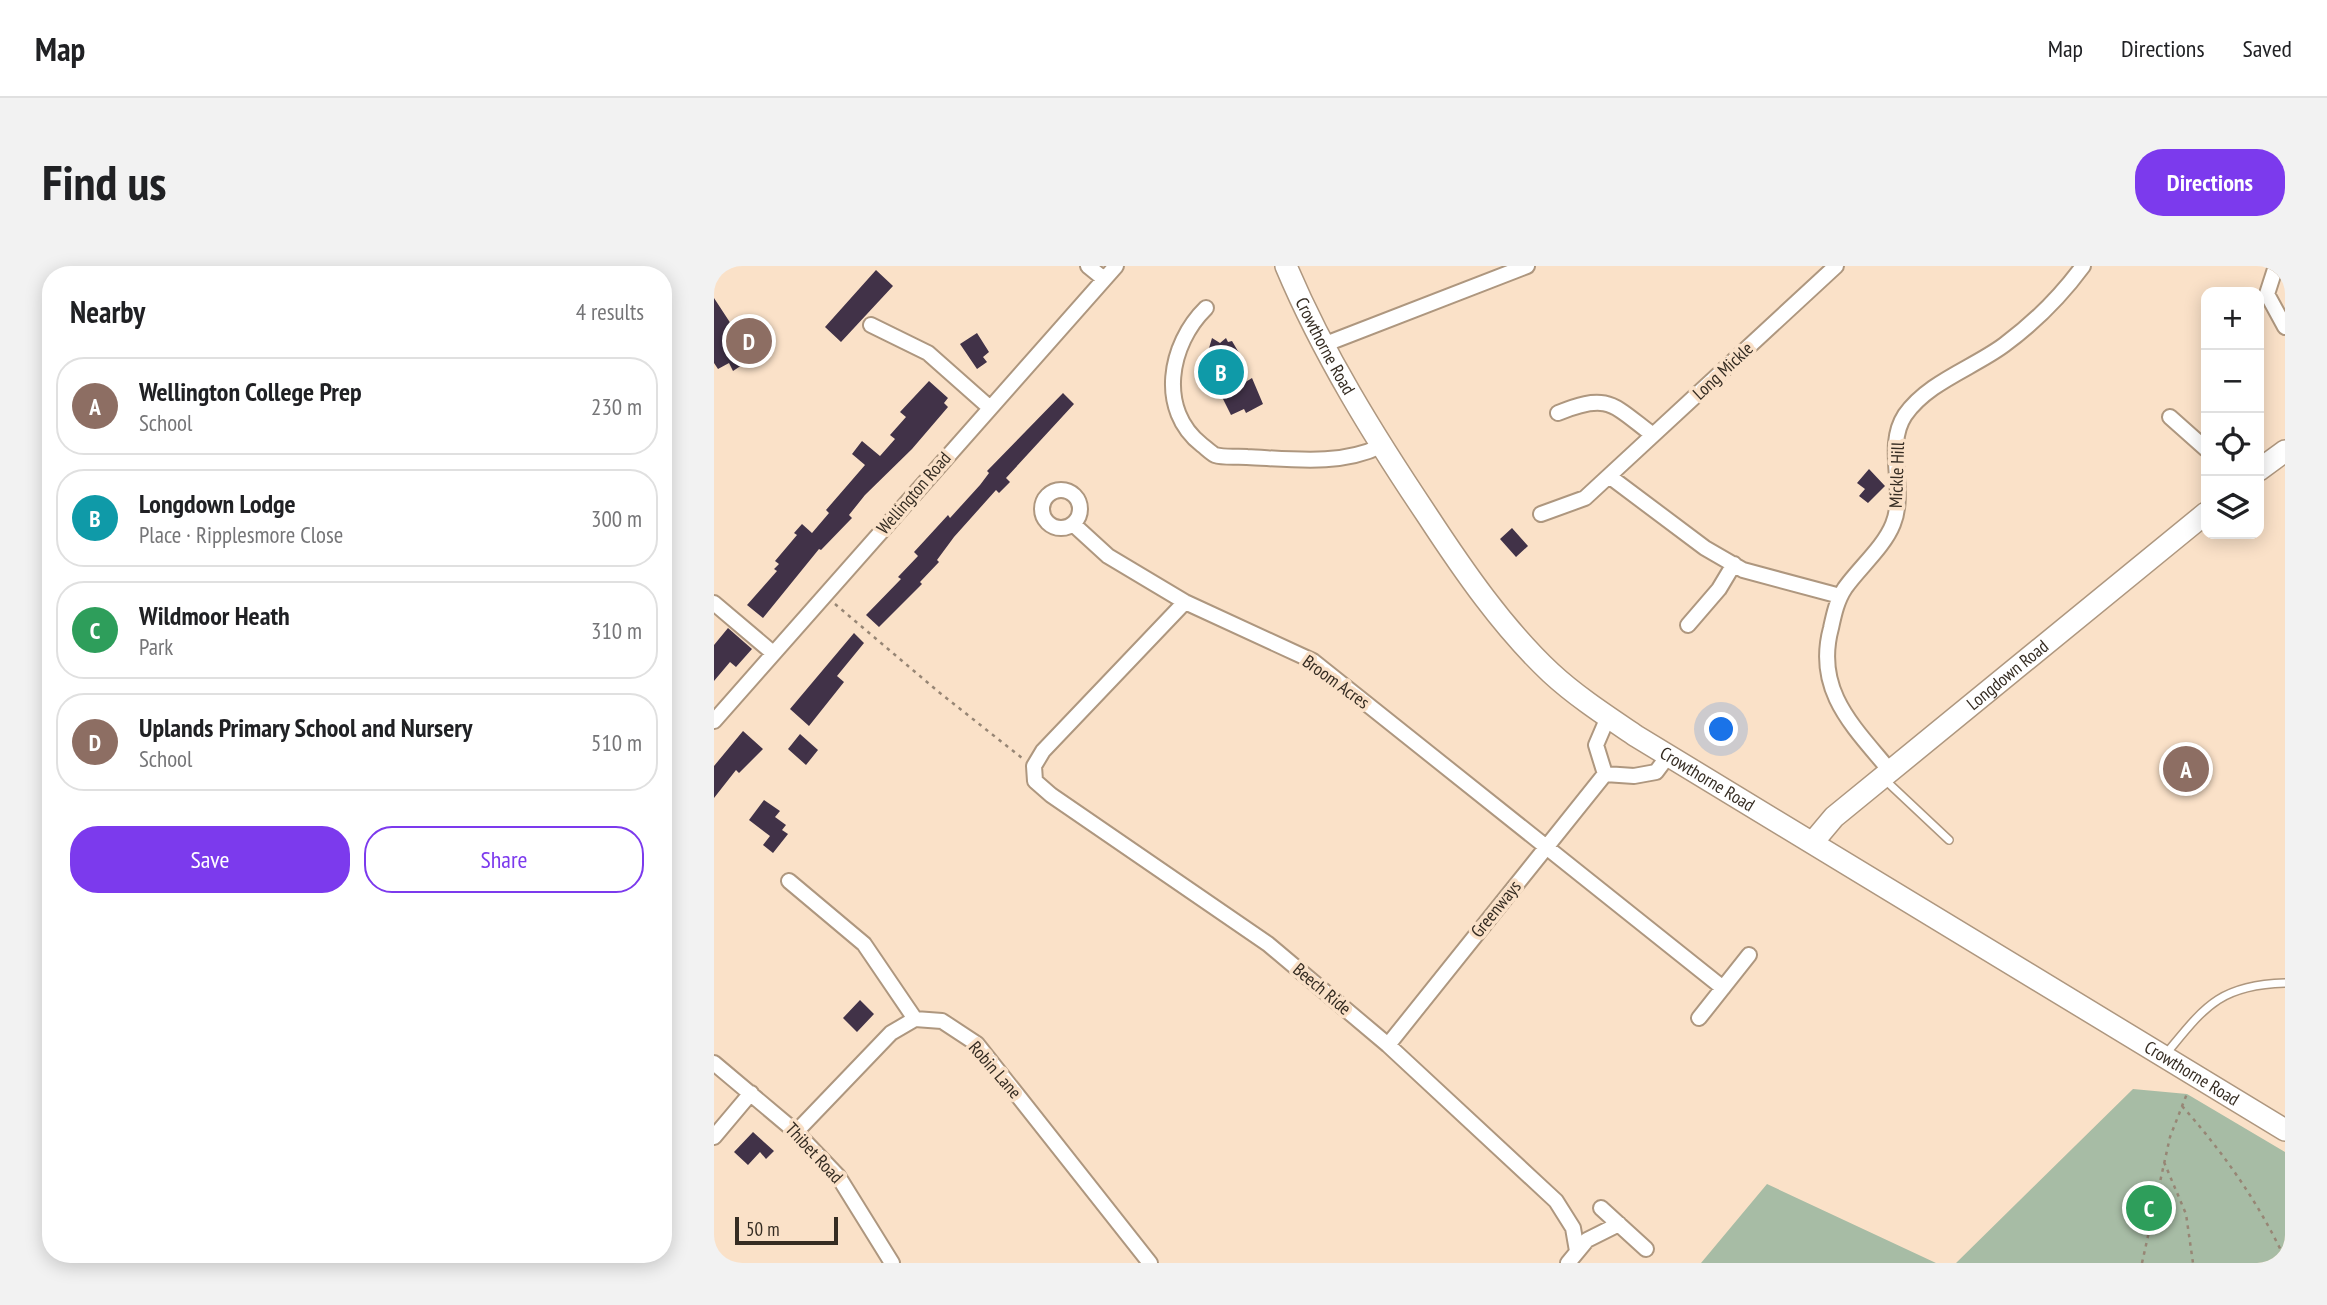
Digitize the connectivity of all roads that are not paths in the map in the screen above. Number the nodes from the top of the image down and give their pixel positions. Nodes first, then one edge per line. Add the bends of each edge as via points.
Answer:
1 (1088, 266) edge
2 (1116, 266) edge
3 (1286, 266) edge
4 (1527, 266) edge
5 (1836, 266) edge
6 (2083, 266) edge
7 (2276, 266) edge
8 (1104, 279) junction
9 (1206, 308) dead end
10 (871, 324) dead end
11 (2285, 327) edge
12 (1323, 345) junction
13 (989, 407) junction
14 (1558, 413) dead end
15 (2170, 417) dead end
16 (1653, 435) junction
17 (2201, 445) edge
18 (1381, 446) junction
19 (2285, 451) edge
20 (2264, 466) edge
21 (1609, 476) junction
22 (1541, 514) dead end
23 (2201, 517) edge
24 (1073, 524) dead end
25 (1734, 564) junction
26 (1840, 597) junction
27 (1185, 602) junction
28 (714, 603) edge
29 (1688, 625) dead end
30 (773, 653) junction
31 (1608, 717) junction
32 (714, 721) edge
33 (1668, 756) junction
34 (1605, 774) junction
35 (1887, 775) junction
36 (1950, 840) dead end
37 (1813, 842) junction
38 (1547, 846) junction
39 (789, 881) dead end
40 (1749, 956) dead end
41 (2285, 983) edge
42 (1723, 988) junction
43 (1699, 1018) dead end
44 (915, 1019) junction
45 (1388, 1045) junction
46 (2165, 1056) junction
47 (714, 1063) edge
48 (751, 1093) junction
49 (2285, 1130) edge
50 (796, 1132) junction
51 (714, 1137) edge
52 (1601, 1208) dead end
53 (1619, 1224) junction
54 (1573, 1228) junction
55 (1594, 1235) junction
56 (1646, 1249) dead end
57 (1572, 1257) edge
58 (891, 1263) edge
59 (1150, 1263) edge

1 - 8 street
2 - 8 street, Wellington Road
3 - 12 street, Crowthorne Road
4 - 12 street
5 - 16 street, Long Mickle
6 - 26 street, Mickle Hill via 2040,316 2003,346 1925,394 1904,417 1896,441 1899,499 1893,526
7 - 11 street via 2267,294
8 - 13 street, Wellington Road
9 - 18 street via 1191,323 1173,366 1173,401 1189,435 1215,455 1333,459
10 - 13 street via 928,354
12 - 18 street, Crowthorne Road
13 - 30 street, Wellington Road
14 - 16 street via 1586,401 1611,403
15 - 17 street
16 - 21 street, Long Mickle
18 - 31 street, Crowthorne Road via 1502,619 1552,673
19 - 20 street
21 - 22 street, Long Mickle via 1585,498
21 - 25 street via 1705,548
23 - 35 street, Longdown Road
24 - 27 street, Broom Acres via 1108,556
25 - 26 street
25 - 29 street via 1720,589
26 - 35 street, Mickle Hill via 1825,648 1830,687
27 - 38 street, Broom Acres via 1312,661
27 - 45 street, Beech Ride via 1043,751 1034,766 1035,781 1268,944
28 - 30 street
30 - 32 street, Wellington Road
31 - 33 street, Crowthorne Road
31 - 34 street via 1596,745
33 - 34 street via 1656,772
33 - 37 street, Crowthorne Road
34 - 38 street, Greenways
35 - 36 lane
35 - 37 street, Longdown Road via 1834,817
37 - 46 street, Crowthorne Road
38 - 42 street, Broom Acres
38 - 45 street, Greenways
39 - 44 street via 864,944
40 - 42 street
41 - 46 lane via 2230,992 2205,1006
42 - 43 street
44 - 50 street via 891,1033
44 - 59 street, Robin Lane via 942,1021 977,1044
45 - 54 street, Beech Ride via 1523,1168 1556,1201
46 - 49 street, Crowthorne Road
47 - 48 street, Thibet Road
48 - 50 street, Thibet Road
48 - 51 street
50 - 58 street, Thibet Road via 838,1176
52 - 53 street
53 - 55 street
53 - 56 street
54 - 55 street
54 - 57 street, Beech Ride
55 - 57 street

